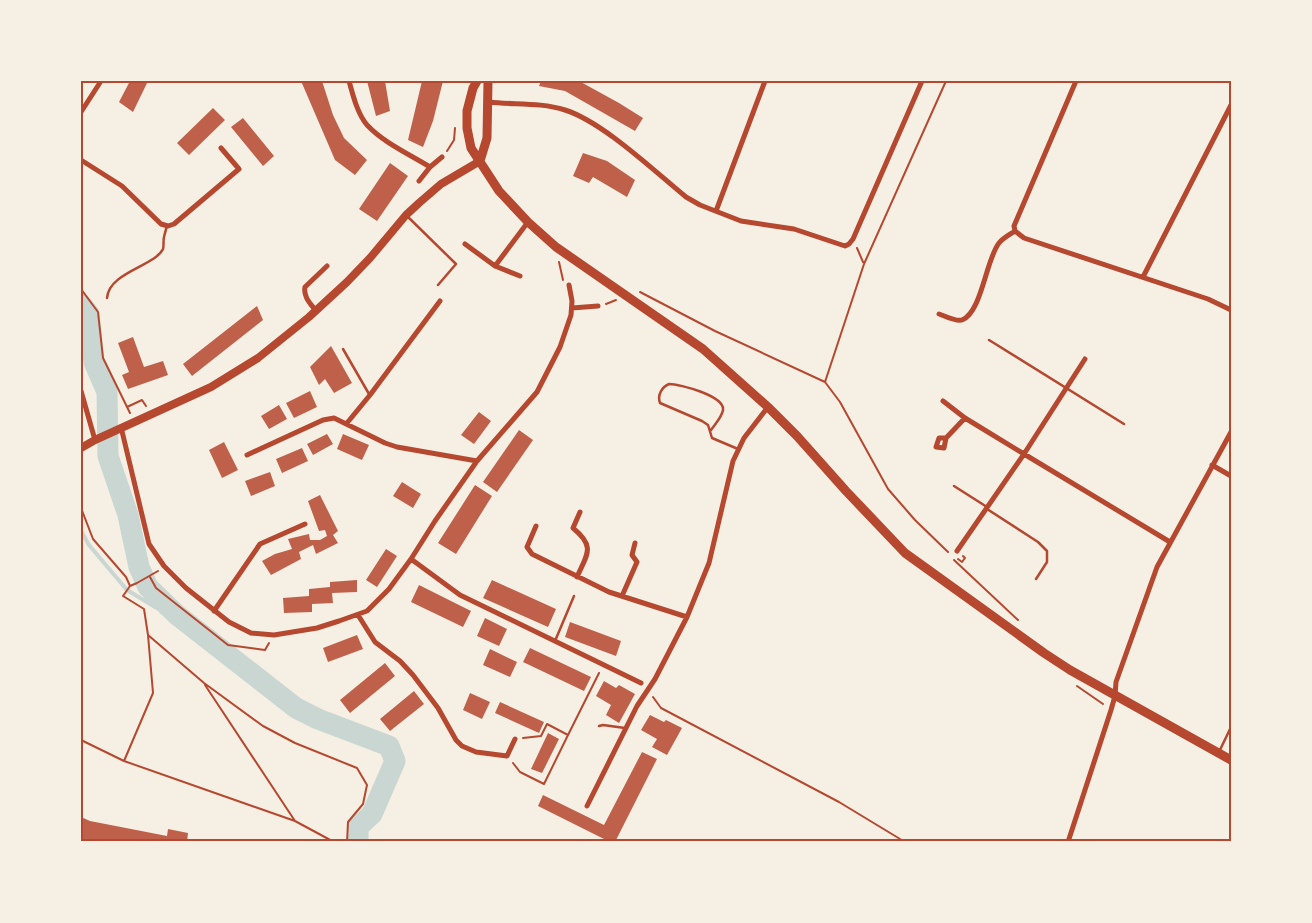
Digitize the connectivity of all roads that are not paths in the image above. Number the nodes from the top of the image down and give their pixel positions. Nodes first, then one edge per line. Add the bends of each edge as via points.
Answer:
1 (101, 81) edge
2 (349, 81) edge
3 (477, 81) edge
4 (488, 81) edge
5 (765, 81) edge
6 (922, 81) edge
7 (1076, 81) edge
8 (488, 102) junction
9 (1231, 105) edge
10 (81, 112) edge
11 (221, 148) dead end
12 (442, 157) road end
13 (81, 160) edge
14 (480, 161) junction
15 (430, 167) junction
16 (419, 181) dead end
17 (716, 211) junction
18 (406, 215) junction
19 (528, 222) junction
20 (168, 226) junction
21 (1015, 231) junction
22 (465, 244) dead end
23 (327, 266) dead end
24 (495, 266) junction
25 (520, 276) dead end
26 (1143, 277) junction
27 (438, 284) dead end
28 (569, 287) road end
29 (107, 298) dead end
30 (440, 301) dead end
31 (598, 306) road end
32 (572, 308) junction
33 (1231, 310) edge
34 (316, 311) junction
35 (940, 314) dead end
36 (989, 340) dead end
37 (343, 348) dead end
38 (1085, 359) dead end
39 (1066, 388) junction
40 (81, 391) edge
41 (370, 395) junction
42 (943, 401) dead end
43 (768, 407) junction
44 (965, 418) junction
45 (347, 423) junction
46 (1124, 424) dead end
47 (121, 428) junction
48 (711, 430) junction
49 (1231, 432) edge
50 (946, 438) dead end
51 (95, 440) junction
52 (81, 448) edge
53 (738, 449) junction
54 (1024, 454) junction
55 (247, 455) dead end
56 (477, 461) junction
57 (1212, 466) junction
58 (1231, 476) edge
59 (954, 486) dead end
60 (986, 508) junction
61 (580, 512) dead end
62 (305, 524) dead end
63 (536, 526) dead end
64 (1170, 542) junction
65 (635, 543) dead end
66 (957, 551) dead end
67 (411, 559) junction
68 (577, 577) junction
69 (1036, 579) dead end
70 (574, 596) dead end
71 (622, 596) junction
72 (214, 611) junction
73 (358, 615) junction
74 (687, 617) junction
75 (554, 642) junction
76 (641, 683) joint
77 (649, 691) junction
78 (1115, 696) junction
79 (599, 726) dead end
80 (1231, 727) edge
81 (625, 728) junction
82 (515, 739) road end
83 (1218, 753) junction
84 (1231, 760) edge
85 (587, 806) dead end
86 (1068, 842) edge

1 - 10 street
2 - 15 street via 355,102 367,124
3 - 14 highway via 467,112 467,128 471,148
4 - 8 highway
5 - 17 street
6 - 17 street via 854,239 849,244 840,245 794,229 741,221
7 - 21 street via 1014,226
8 - 14 highway via 487,138
8 - 17 street via 554,107 574,114 621,144 686,197
9 - 26 street
11 - 20 street via 239,168
12 - 15 street
13 - 20 street via 122,186 161,224
14 - 18 main road via 441,184
14 - 19 highway via 499,191
15 - 16 street
18 - 27 lane via 456,264
18 - 34 main road via 370,258
19 - 24 street
19 - 43 highway via 556,247 703,349
20 - 29 lane via 163,249 113,284
21 - 26 street via 1024,238
21 - 35 street via 995,248 972,311 959,321
22 - 24 street
23 - 34 street via 304,291
24 - 25 street
26 - 33 street via 1208,298
28 - 32 street
30 - 41 street
31 - 32 street
32 - 56 street via 560,347 537,392
34 - 47 main road via 282,340 230,376
36 - 39 lane
37 - 41 lane
38 - 39 street
39 - 46 lane
39 - 54 street
40 - 51 street
41 - 45 street
42 - 44 street
43 - 53 street
43 - 78 highway via 905,553 1044,654
44 - 50 street
44 - 54 street
45 - 55 street via 334,418 322,420
45 - 56 street via 397,447
47 - 51 main road
47 - 72 street via 149,544 174,577
48 - 48 lane via 702,421 660,403 659,397 665,386 679,384 719,400 723,410
48 - 53 lane via 712,438
49 - 57 street
51 - 52 main road
53 - 74 street via 730,468 709,562
54 - 60 street
54 - 64 street
56 - 67 street
57 - 58 street
57 - 64 street
59 - 60 lane
60 - 66 street
60 - 69 lane via 1047,551 1047,562
61 - 68 street via 573,528 583,537 588,548
62 - 72 street via 260,544
63 - 68 street via 528,542 528,551
64 - 78 street via 1157,567 1116,682
65 - 71 street via 632,555 636,562
67 - 73 street via 381,598
67 - 75 street via 460,595
68 - 71 street
70 - 75 lane
71 - 74 street
72 - 73 street via 251,632 274,635 317,628
73 - 82 street via 375,642 413,675 462,746 476,752 507,756
74 - 77 street
75 - 76 street
76 - 77 lane
77 - 81 street
78 - 83 highway
78 - 86 street
79 - 81 lane
80 - 83 lane
81 - 85 street
83 - 84 highway

